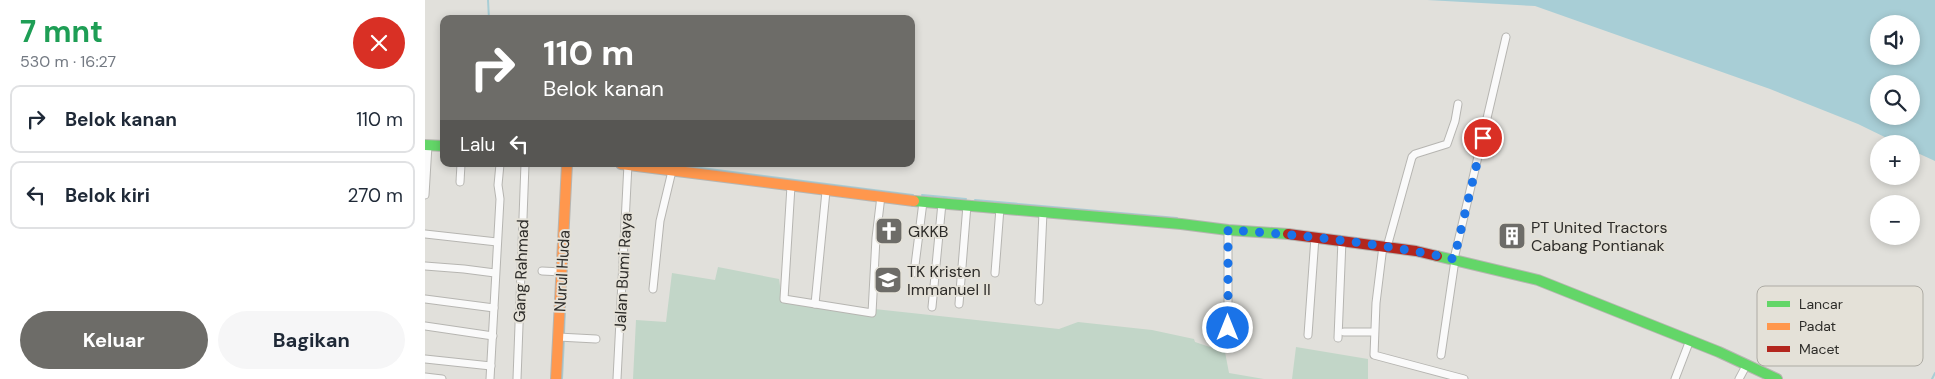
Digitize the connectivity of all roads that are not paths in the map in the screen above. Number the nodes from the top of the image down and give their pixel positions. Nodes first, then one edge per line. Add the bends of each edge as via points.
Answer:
1 (1506, 37) dead end
2 (1458, 104) dead end
3 (427, 145) edge
4 (440, 146) edge
5 (461, 167) edge
6 (500, 167) edge
7 (525, 167) edge
8 (567, 167) edge
9 (625, 167) edge
10 (645, 167) edge
11 (672, 171) junction
12 (460, 182) dead end
13 (791, 186) junction
14 (826, 191) junction
15 (425, 195) edge
16 (881, 196) junction
17 (923, 202) junction
18 (941, 203) junction
19 (967, 205) junction
20 (1000, 208) junction
21 (1043, 212) junction
22 (1228, 230) junction
23 (425, 234) edge
24 (1315, 237) junction
25 (1342, 240) junction
26 (497, 242) junction
27 (1385, 246) junction
28 (1455, 260) junction
29 (425, 266) edge
30 (542, 271) dead end
31 (562, 272) junction
32 (495, 273) junction
33 (914, 273) dead end
34 (995, 273) dead end
35 (653, 289) dead end
36 (425, 299) edge
37 (1039, 301) dead end
38 (815, 304) junction
39 (959, 304) dead end
40 (932, 307) dead end
41 (494, 308) junction
42 (425, 326) edge
43 (1343, 332) dead end
44 (1374, 332) junction
45 (1307, 335) dead end
46 (493, 336) junction
47 (562, 337) junction
48 (1338, 338) dead end
49 (596, 339) dead end
50 (1690, 340) junction
51 (1228, 347) dead end
52 (1441, 355) dead end
53 (425, 359) edge
54 (1747, 364) junction
55 (491, 366) junction
56 (425, 377) edge
57 (442, 379) edge
58 (490, 379) edge
59 (517, 379) edge
60 (556, 379) edge
61 (617, 379) edge
62 (1464, 379) edge
63 (1675, 379) edge
64 (1739, 379) edge
65 (1777, 379) edge

1 - 28 street
2 - 27 street via 1447,144 1412,157
3 - 4 main road
3 - 15 street
5 - 12 street
6 - 26 street
7 - 59 street, Gang Rahmad
8 - 31 main road, Nurul Huda
9 - 61 street, Jalan Bumi Raya
10 - 11 main road
11 - 13 main road
11 - 35 street via 661,215
13 - 14 main road
13 - 38 street via 784,299
14 - 16 main road
14 - 38 street
16 - 17 main road
16 - 38 street via 872,313
17 - 18 main road
17 - 33 street
18 - 19 main road
18 - 40 street
19 - 20 main road
19 - 39 street
20 - 21 main road
20 - 34 street
21 - 22 main road
21 - 37 street
22 - 24 main road
22 - 51 street
23 - 26 street
24 - 25 main road
24 - 45 street
25 - 27 main road
25 - 48 street
26 - 32 street
27 - 28 main road
27 - 44 street
28 - 50 main road via 1538,280
28 - 52 street
29 - 32 street
30 - 31 street
31 - 47 main road, Nurul Huda
32 - 41 street
36 - 41 street
41 - 46 street
42 - 46 street
43 - 44 street
44 - 62 street via 1374,355
46 - 55 street
47 - 49 street
47 - 60 main road, Nurul Huda
50 - 54 main road
50 - 63 street
53 - 55 street
54 - 64 street
54 - 65 main road
55 - 58 street
56 - 57 street

